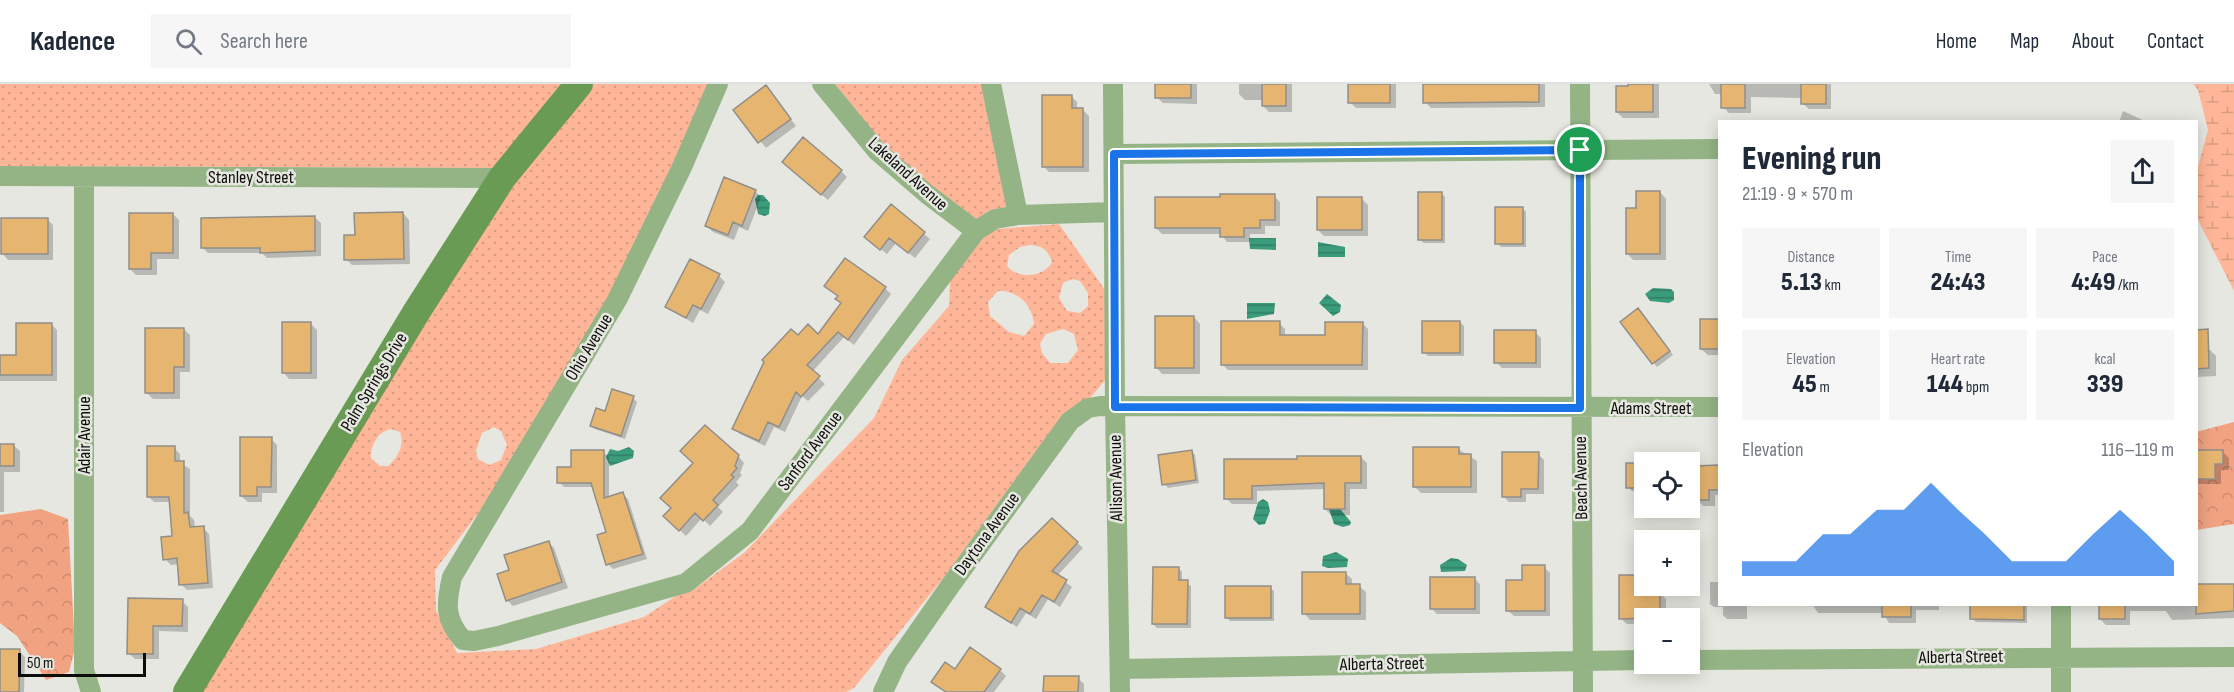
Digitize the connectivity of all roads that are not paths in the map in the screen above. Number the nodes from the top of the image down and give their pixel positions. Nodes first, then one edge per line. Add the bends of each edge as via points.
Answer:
1 (579, 84) edge
2 (718, 84) edge
3 (822, 84) edge
4 (991, 84) edge
5 (1113, 84) edge
6 (1580, 84) edge
7 (1718, 149) edge
8 (1580, 150) junction
9 (1114, 154) junction
10 (0, 176) edge
11 (84, 177) junction
12 (502, 178) junction
13 (1114, 212) junction
14 (1018, 215) junction
15 (976, 231) junction
16 (1115, 407) junction
17 (1718, 407) edge
18 (1580, 408) junction
19 (446, 603) joint
20 (2061, 606) edge
21 (2061, 656) junction
22 (2234, 657) edge
23 (1634, 660) edge
24 (1700, 660) edge
25 (1583, 661) junction
26 (1121, 669) junction
27 (91, 692) edge
28 (187, 692) edge
29 (884, 692) edge
30 (1120, 692) edge
31 (1583, 692) edge
32 (2061, 692) edge

1 - 12 street, Palm Springs Drive
2 - 19 street, Ohio Avenue via 617,300 453,577
3 - 15 street, Lakeland Avenue via 877,151
4 - 14 street
5 - 9 street, Allison Avenue
6 - 8 street, Beach Avenue
7 - 8 street
8 - 9 street
8 - 18 street, Beach Avenue
9 - 13 street, Allison Avenue
10 - 11 street, Stanley Street
11 - 12 street, Stanley Street
11 - 27 street, Adair Avenue via 84,670
12 - 28 street, Palm Springs Drive
13 - 14 street
13 - 16 street, Allison Avenue
14 - 15 street, Sanford Avenue via 995,219
15 - 19 street, Sanford Avenue via 750,531 686,583 474,641 463,640 456,632 448,619
16 - 18 street, Adams Street
16 - 26 street, Allison Avenue
16 - 29 street, Daytona Avenue via 1088,408 1070,421 897,662
17 - 18 street, Adams Street
18 - 25 street, Beach Avenue
20 - 21 street
21 - 22 street, Alberta Street
21 - 24 street, Alberta Street
21 - 32 street
23 - 25 street, Alberta Street
25 - 26 street, Alberta Street
25 - 31 street, Beach Avenue
26 - 30 street, Allison Avenue

